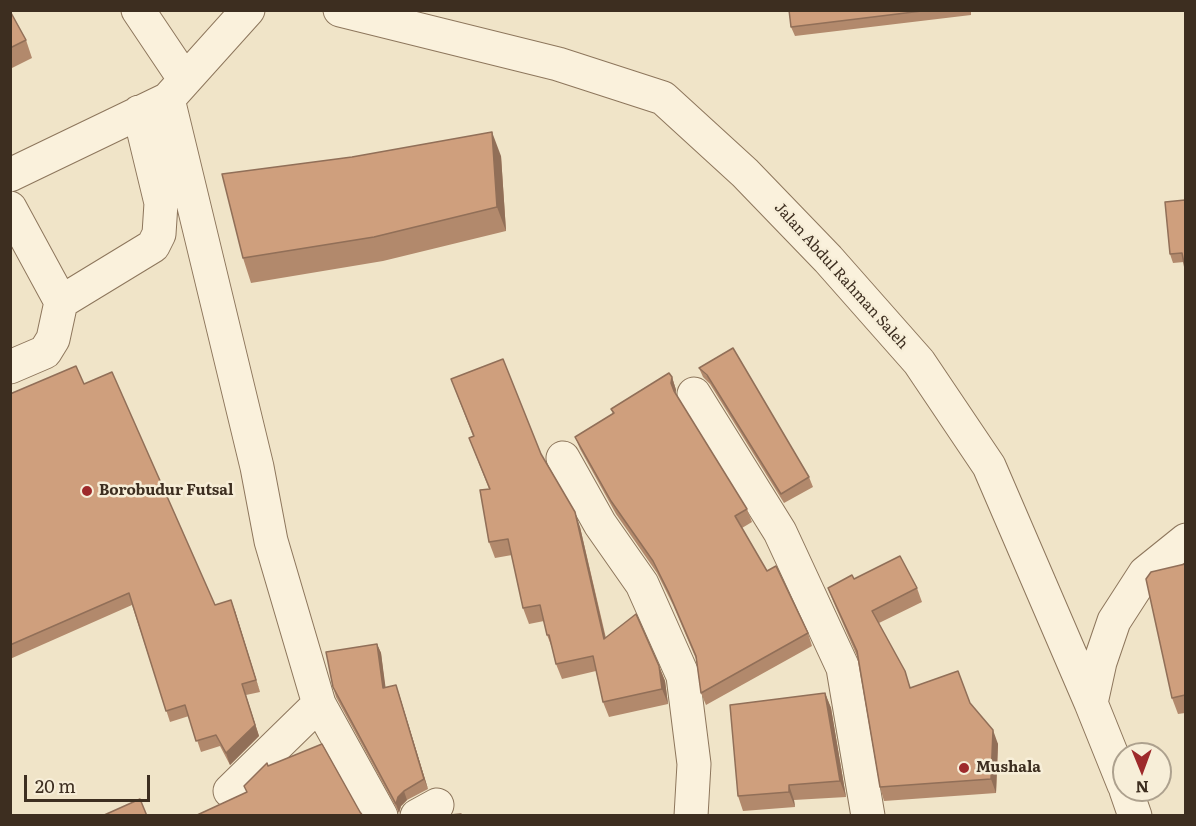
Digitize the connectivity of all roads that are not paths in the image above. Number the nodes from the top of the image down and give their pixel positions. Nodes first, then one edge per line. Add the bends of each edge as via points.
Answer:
1 (138, 10) edge
2 (248, 10) edge
3 (340, 10) edge
4 (164, 97) junction
5 (10, 175) edge
6 (10, 207) edge
7 (61, 302) junction
8 (10, 367) edge
9 (694, 394) dead end
10 (563, 458) dead end
11 (1185, 540) edge
12 (1091, 703) junction
13 (319, 704) junction
14 (1112, 755) edge
15 (230, 791) dead end
16 (381, 816) edge
17 (691, 816) edge
18 (868, 816) edge

1 - 4 street
2 - 4 street
3 - 12 street, Jalan Abdul Rahman Saleh via 558,64 663,98 737,165 828,259 919,362 989,466
4 - 5 street
4 - 7 street via 159,234 153,246
4 - 13 street via 257,466 271,541
6 - 7 street
7 - 8 street via 53,339 45,351
9 - 18 street via 780,532 843,668
10 - 17 street via 600,524 642,584 683,676 694,765
11 - 12 street via 1145,573 1114,621
12 - 14 street, Jalan Abdul Rahman Saleh
13 - 15 street
13 - 16 street

